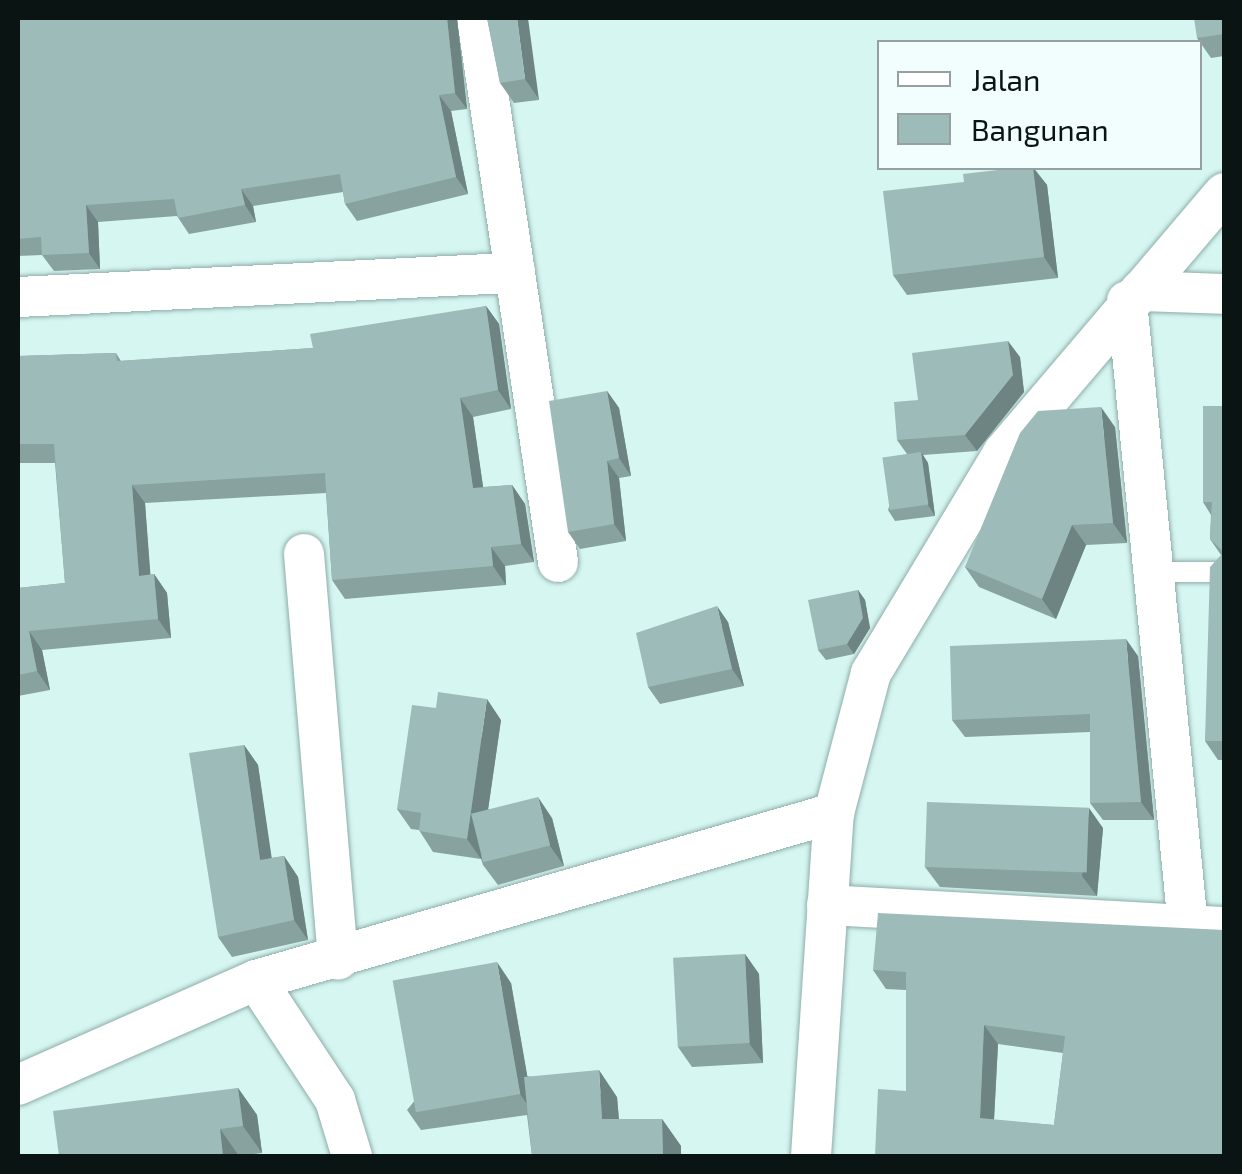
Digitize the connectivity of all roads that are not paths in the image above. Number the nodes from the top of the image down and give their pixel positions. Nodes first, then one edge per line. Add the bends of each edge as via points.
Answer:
1 (477, 18) edge
2 (1224, 193) edge
3 (516, 273) junction
4 (1224, 294) edge
5 (1134, 296) junction
6 (18, 297) edge
7 (304, 554) dead end
8 (558, 562) dead end
9 (1154, 572) junction
10 (1224, 572) edge
11 (834, 813) junction
12 (827, 905) junction
13 (1206, 927) edge
14 (338, 960) junction
15 (256, 980) junction
16 (18, 1085) edge
17 (352, 1156) edge
18 (810, 1156) edge

1 - 3 street
2 - 5 street
3 - 6 street
3 - 8 street
4 - 5 street
5 - 9 street
5 - 11 street via 1003,452 914,588 871,673
7 - 14 street
9 - 10 lane
9 - 13 street
11 - 12 street
11 - 14 street
12 - 13 street
12 - 18 street
14 - 15 street
15 - 16 street
15 - 17 street via 335,1100

